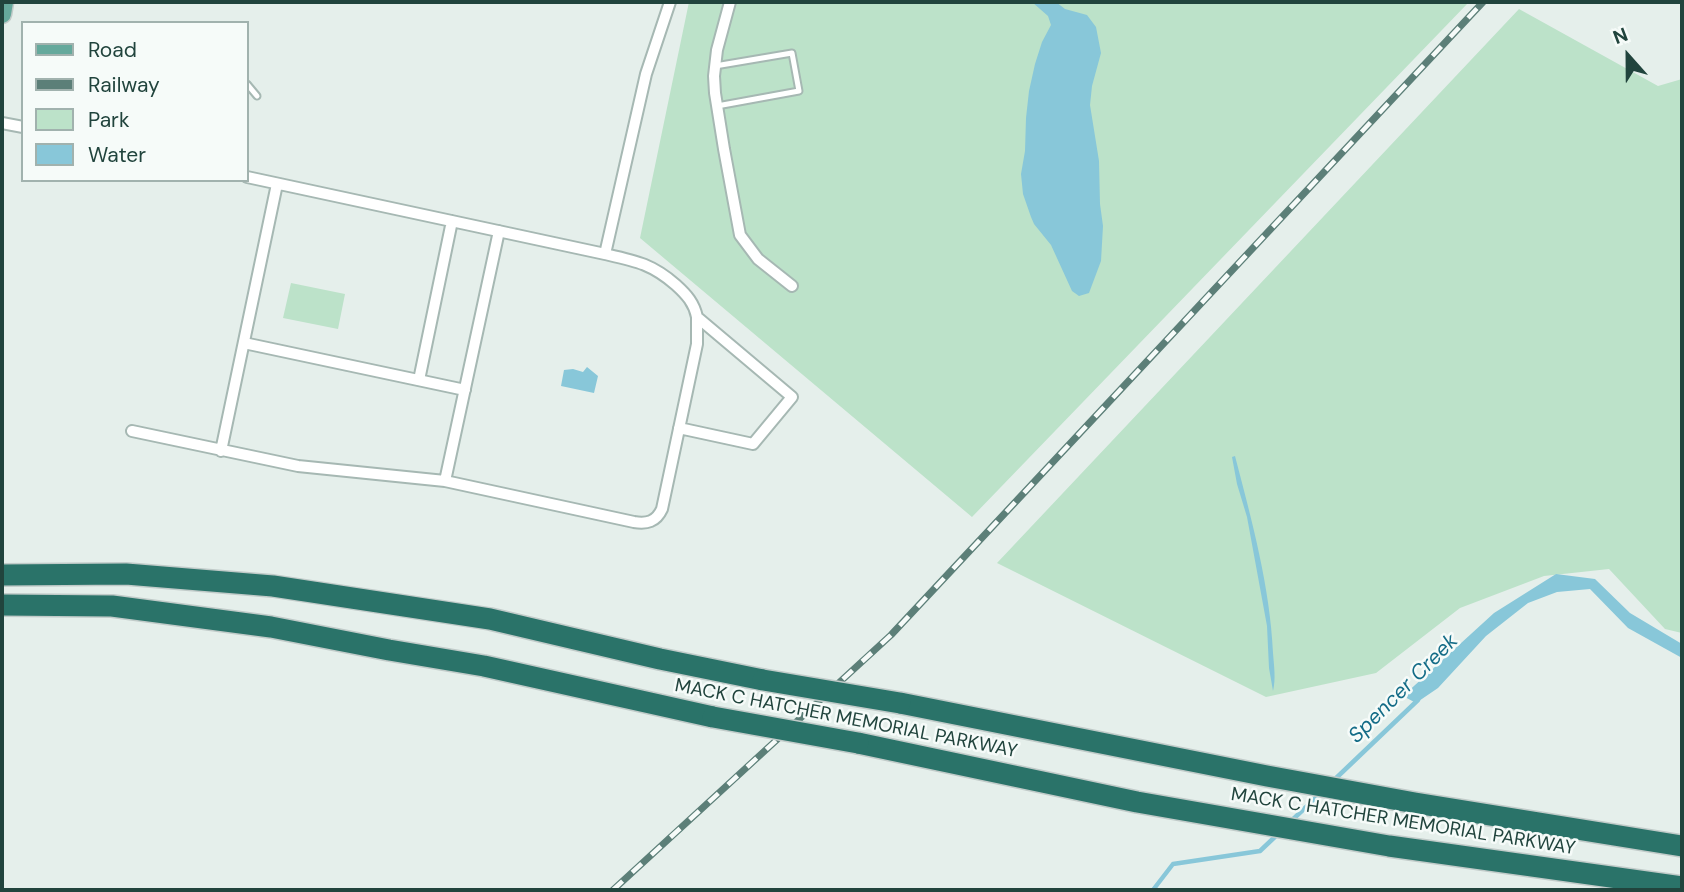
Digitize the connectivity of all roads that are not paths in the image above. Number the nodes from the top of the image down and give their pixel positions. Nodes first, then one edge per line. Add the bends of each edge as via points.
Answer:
1 (4, 2) edge
2 (670, 2) edge
3 (730, 2) edge
4 (2, 14) edge
5 (715, 66) junction
6 (248, 85) edge
7 (257, 96) dead end
8 (717, 106) junction
9 (2, 123) edge
10 (21, 127) edge
11 (248, 177) edge
12 (277, 184) junction
13 (452, 221) junction
14 (499, 231) junction
15 (605, 254) junction
16 (792, 286) dead end
17 (697, 317) junction
18 (244, 343) junction
19 (419, 380) junction
20 (465, 390) junction
21 (679, 428) junction
22 (132, 431) dead end
23 (220, 451) junction
24 (445, 481) junction
25 (2, 565) edge
26 (37, 574) junction
27 (2, 575) edge
28 (2, 605) edge
29 (1682, 846) edge
30 (1682, 887) edge

1 - 4 main road
2 - 15 street via 646,74
3 - 5 street
5 - 8 street
5 - 8 lane via 792,53 799,91
6 - 7 lane
8 - 16 street via 740,235 758,259
9 - 10 street
11 - 12 street
12 - 13 street
12 - 18 street
13 - 14 street
13 - 19 street
14 - 15 street
14 - 20 street
15 - 17 street via 662,273 690,299
17 - 21 street via 697,344
17 - 21 street via 792,397 753,444
18 - 19 street
18 - 23 street
19 - 20 street
20 - 24 street
21 - 24 street via 662,509 648,523
22 - 23 street
23 - 24 street via 298,466
25 - 26 highway
26 - 27 highway, MACK C HATCHER MEMORIAL PARKWAY
26 - 29 highway, MACK C HATCHER MEMORIAL PARKWAY, bridge via 126,574 274,586 490,619 763,680 1267,776
28 - 30 highway, MACK C HATCHER MEMORIAL PARKWAY, bridge via 112,606 271,627 484,666 1137,802 1389,846

